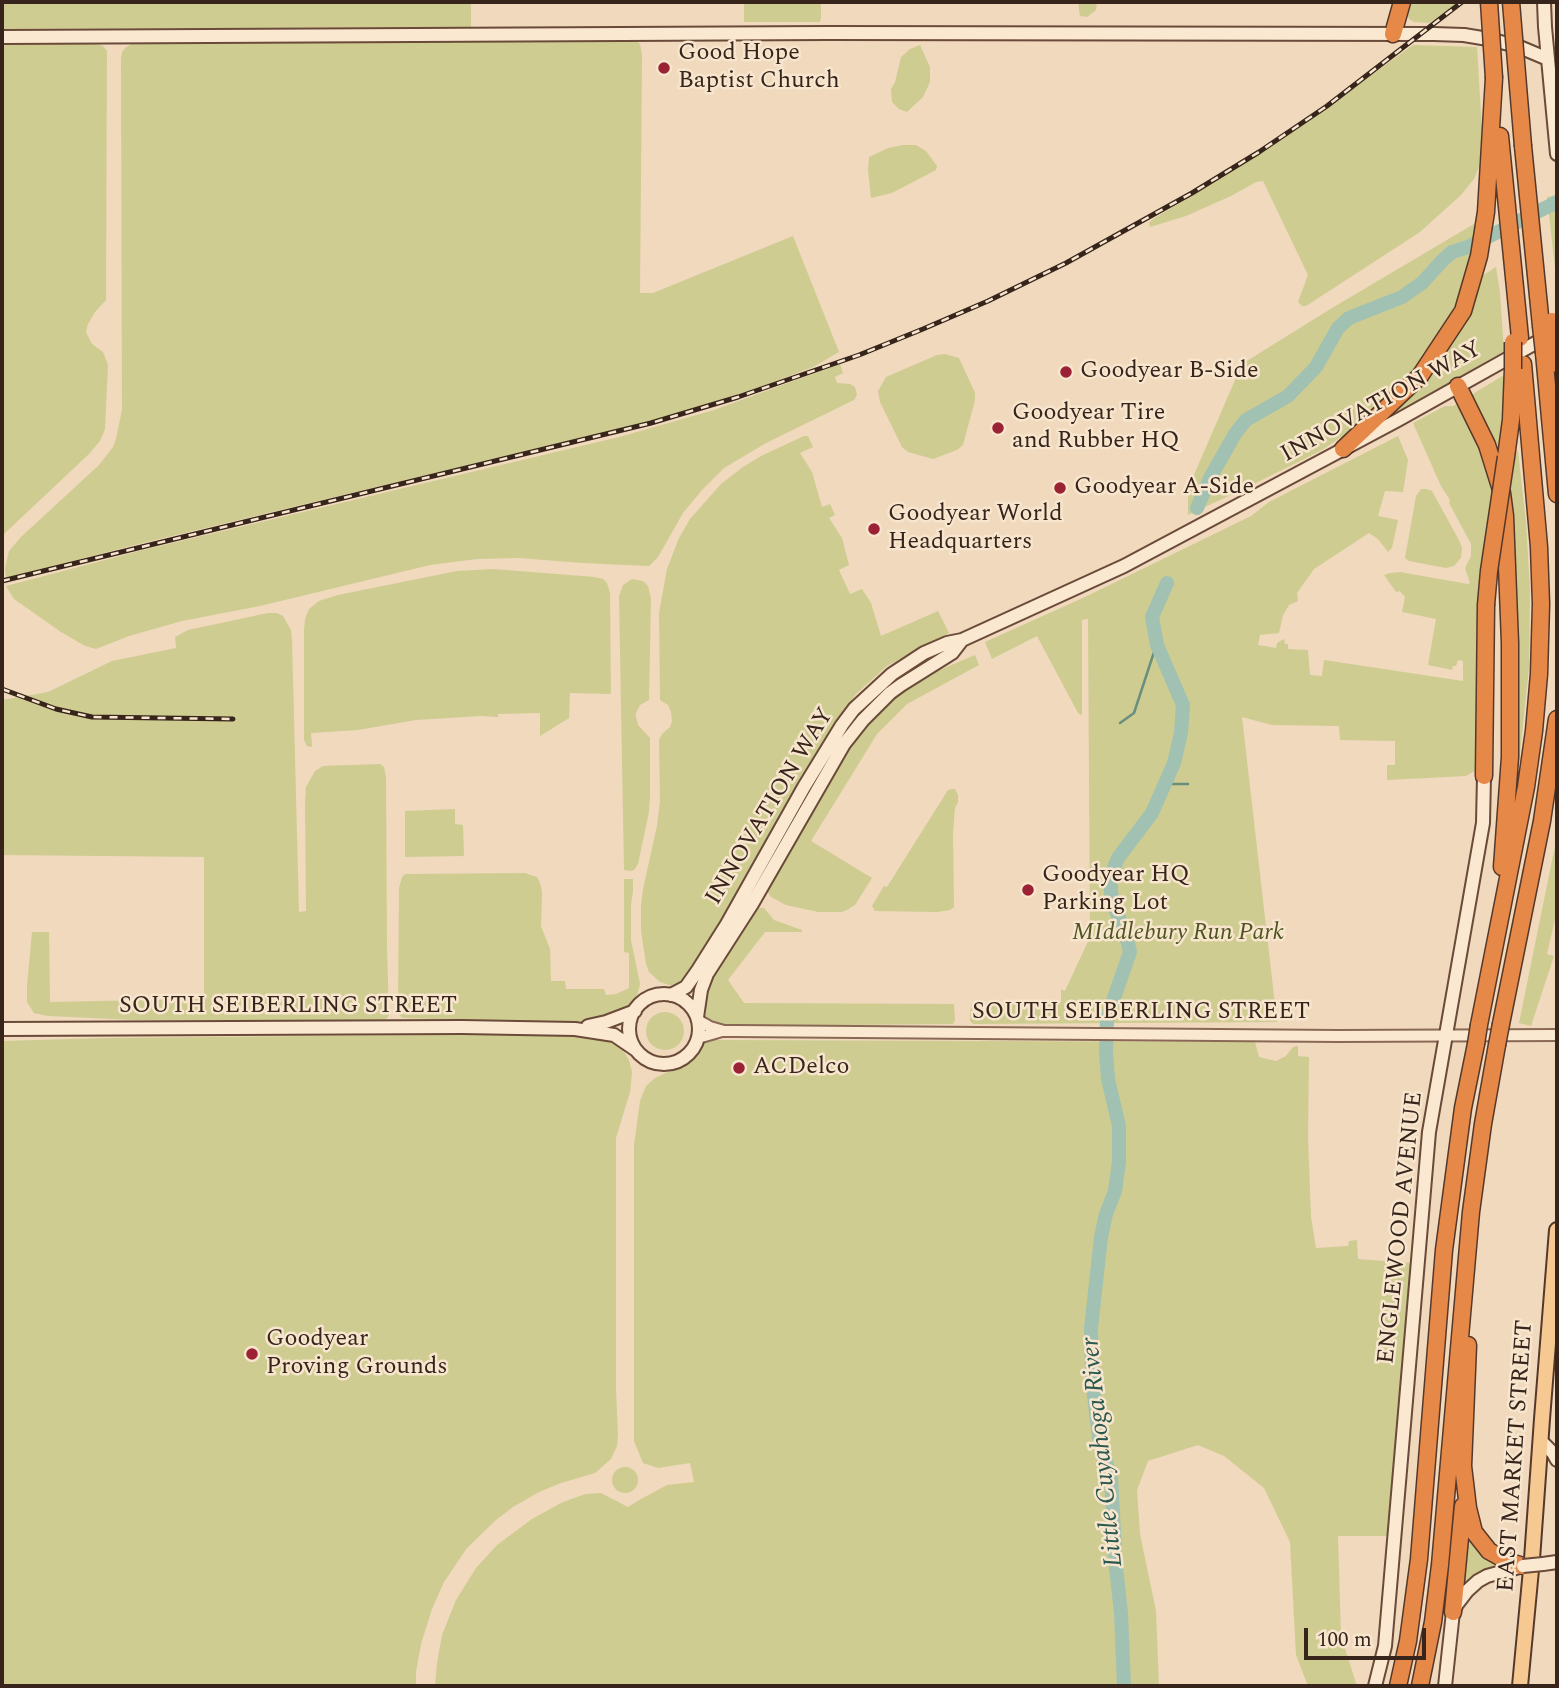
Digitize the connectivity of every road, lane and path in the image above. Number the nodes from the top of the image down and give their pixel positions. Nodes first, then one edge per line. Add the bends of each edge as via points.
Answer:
1 (1402, 2) edge
2 (1489, 2) edge
3 (1511, 2) edge
4 (1544, 2) edge
5 (1393, 34) junction
6 (2, 37) edge
7 (1552, 61) edge
8 (1494, 78) junction
9 (1557, 154) edge
10 (1550, 336) edge
11 (1557, 364) edge
12 (1518, 367) junction
13 (1458, 386) junction
14 (1343, 449) junction
15 (1557, 494) edge
16 (962, 640) junction
17 (1557, 719) edge
18 (1484, 776) joint
19 (1557, 785) edge
20 (1529, 886) junction
21 (1497, 937) junction
22 (671, 995) junction
23 (635, 1011) junction
24 (697, 1018) junction
25 (2, 1029) edge
26 (575, 1029) junction
27 (724, 1031) junction
28 (1445, 1035) junction
29 (1557, 1035) edge
30 (698, 1038) junction
31 (636, 1050) junction
32 (1471, 1212) junction
33 (1557, 1230) edge
34 (1541, 1441) junction
35 (1557, 1460) edge
36 (1465, 1492) junction
37 (1557, 1562) edge
38 (1523, 1566) junction
39 (1453, 1612) junction
40 (1448, 1682) edge
41 (1375, 1686) edge
42 (1398, 1686) edge
43 (1420, 1686) edge
44 (1520, 1686) edge

1 - 5 highway
2 - 8 highway, bridge
3 - 10 highway, bridge via 1523,146
4 - 7 main road
5 - 6 main road
5 - 7 main road via 1489,39
7 - 9 main road
8 - 12 highway, bridge via 1513,263
8 - 14 highway via 1486,212 1463,311 1420,376
10 - 11 highway
10 - 13 main road, INNOVATION WAY
10 - 15 highway
12 - 18 highway, bridge via 1486,605
12 - 21 highway via 1539,547 1540,663 1526,787
13 - 14 main road, INNOVATION WAY
13 - 21 highway via 1487,445 1505,516 1510,757
14 - 16 main road, INNOVATION WAY via 1124,566
16 - 22 main road, INNOVATION WAY via 906,663 855,709 828,747 698,970 685,987
16 - 24 main road, INNOVATION WAY via 952,653 890,693 852,733 707,974
17 - 20 highway
18 - 28 main road, ENGLEWOOD AVENUE via 1483,823
19 - 20 highway
20 - 32 highway, bridge via 1497,1045
21 - 42 highway, bridge via 1461,1121 1444,1250 1419,1559
22 - 23 main road via 647,999
22 - 24 main road via 687,1002
23 - 26 main road, SOUTH SEIBERLING STREET
23 - 31 main road via 630,1031
24 - 27 street, SOUTH SEIBERLING STREET
24 - 30 main road
25 - 26 main road, SOUTH SEIBERLING STREET
26 - 31 main road, SOUTH SEIBERLING STREET via 614,1035
27 - 28 street, SOUTH SEIBERLING STREET
27 - 30 street, SOUTH SEIBERLING STREET
28 - 29 street, SOUTH SEIBERLING STREET
28 - 41 main road, ENGLEWOOD AVENUE via 1429,1132 1385,1646
30 - 31 main road via 688,1054 672,1063 652,1062
32 - 36 highway
32 - 43 highway via 1440,1565
33 - 34 main road, EAST MARKET STREET
34 - 35 main road
34 - 44 main road, EAST MARKET STREET
36 - 38 highway via 1472,1526 1482,1544 1497,1557
36 - 39 highway
37 - 38 main road, bridge
38 - 39 main road via 1478,1581
39 - 40 main road

